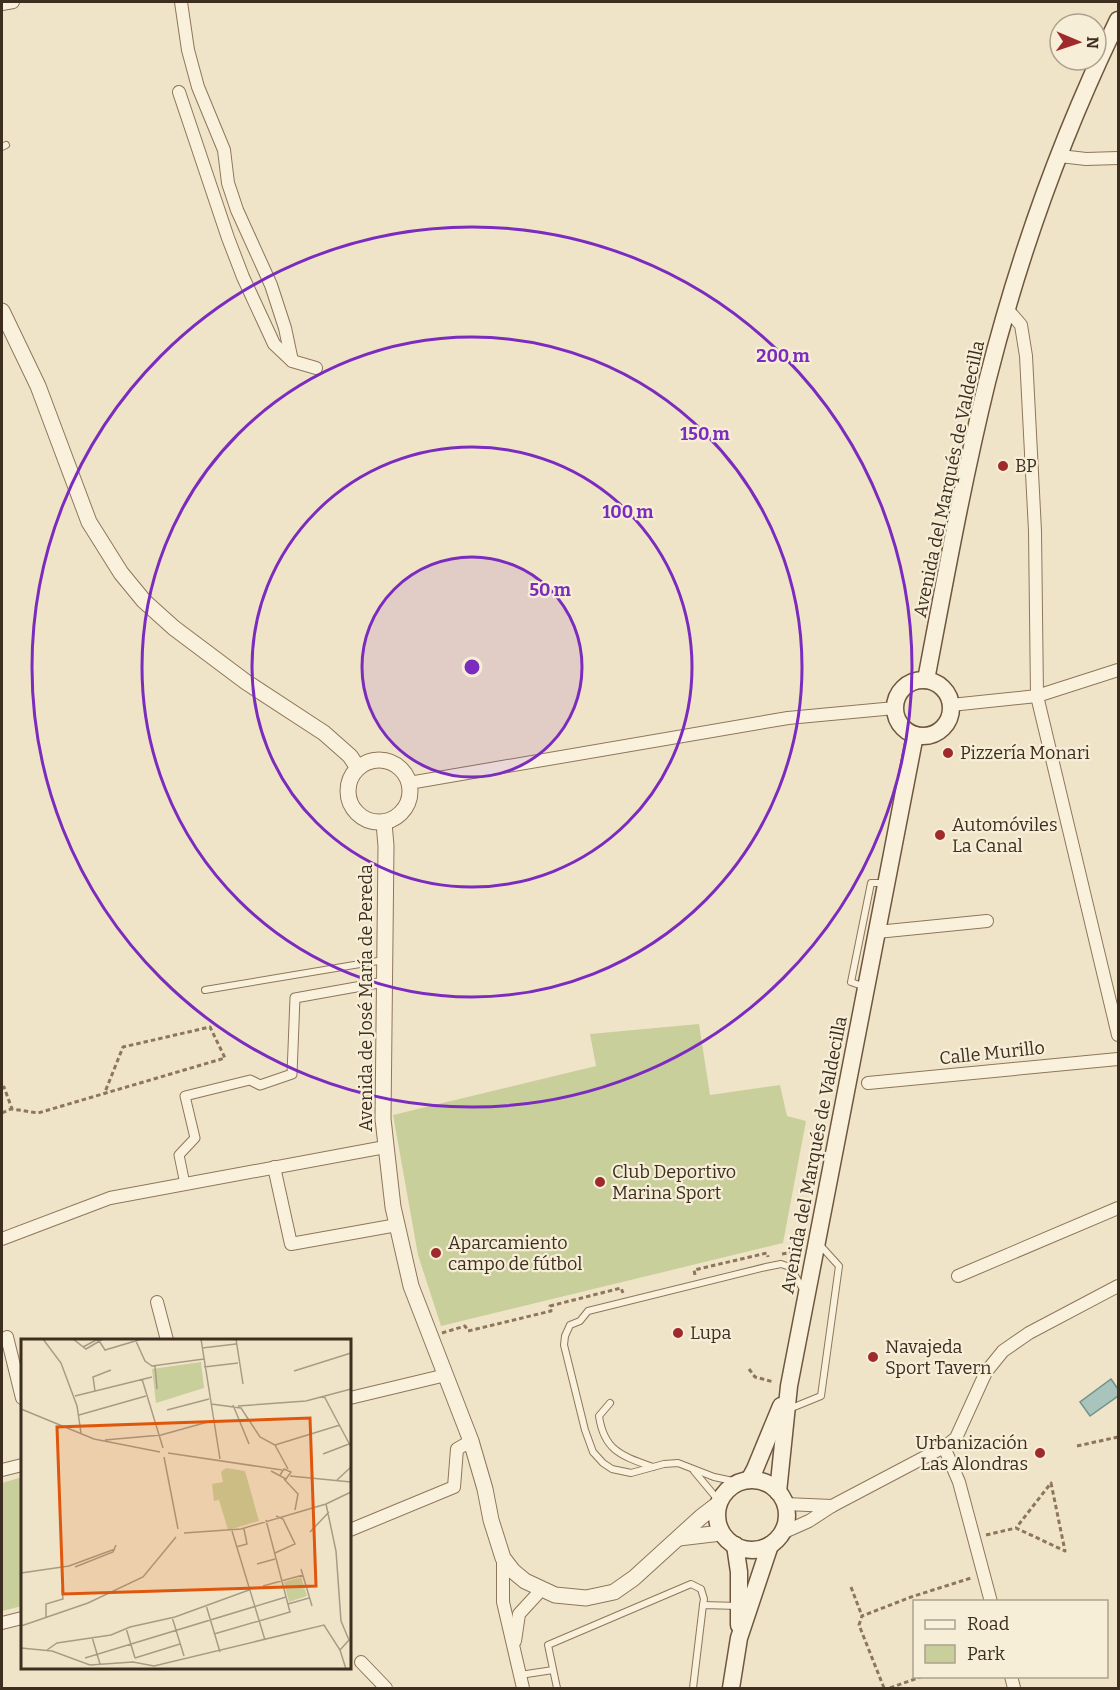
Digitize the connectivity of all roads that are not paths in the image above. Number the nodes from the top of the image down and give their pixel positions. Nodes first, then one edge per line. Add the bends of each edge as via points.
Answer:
1 (13, 2) edge
2 (181, 2) edge
3 (2, 4) edge
4 (1119, 20) edge
5 (179, 92) dead end
6 (1060, 156) junction
7 (1119, 158) edge
8 (1008, 310) junction
9 (2, 311) edge
10 (292, 361) junction
11 (316, 368) dead end
12 (1119, 670) edge
13 (926, 680) junction
14 (1037, 696) junction
15 (951, 705) junction
16 (895, 708) junction
17 (915, 735) junction
18 (358, 768) junction
19 (410, 783) junction
20 (384, 823) junction
21 (886, 883) junction
22 (987, 921) dead end
23 (877, 932) junction
24 (385, 960) junction
25 (384, 982) junction
26 (867, 988) junction
27 (205, 990) dead end
28 (1119, 1035) edge
29 (1119, 1059) edge
30 (868, 1083) dead end
31 (385, 1147) junction
32 (274, 1167) junction
33 (185, 1184) junction
34 (1119, 1208) edge
35 (397, 1225) junction
36 (2, 1239) edge
37 (817, 1242) junction
38 (958, 1276) dead end
39 (1119, 1286) edge
40 (807, 1297) junction
41 (157, 1302) dead end
42 (7, 1337) dead end
43 (166, 1339) edge
44 (446, 1375) junction
45 (781, 1384) junction
46 (21, 1394) edge
47 (351, 1398) edge
48 (610, 1402) dead end
49 (786, 1411) junction
50 (471, 1441) junction
51 (944, 1447) junction
52 (21, 1465) edge
53 (653, 1467) junction
54 (2, 1470) edge
55 (694, 1470) junction
56 (743, 1481) junction
57 (782, 1498) junction
58 (719, 1503) junction
59 (831, 1506) junction
60 (351, 1530) edge
61 (721, 1533) junction
62 (782, 1533) junction
63 (679, 1538) junction
64 (735, 1545) junction
65 (770, 1545) junction
66 (503, 1558) junction
67 (520, 1576) junction
68 (503, 1586) junction
69 (542, 1589) junction
70 (990, 1600) edge
71 (703, 1605) junction
72 (739, 1606) junction
73 (21, 1618) edge
74 (2, 1623) edge
75 (739, 1638) junction
76 (514, 1648) junction
77 (361, 1662) dead end
78 (553, 1670) junction
79 (520, 1675) junction
80 (386, 1689) edge
81 (523, 1689) edge
82 (557, 1689) edge
83 (693, 1689) edge
84 (731, 1689) edge

1 - 3 street
2 - 10 street via 198,87 224,150 228,183 237,210 271,285
4 - 6 main road, Avenida del Marqués de Valdecilla
5 - 10 street via 243,278 274,344
6 - 7 street
6 - 8 main road, Avenida del Marqués de Valdecilla
8 - 13 main road, Avenida del Marqués de Valdecilla via 966,476
8 - 14 street via 1021,325 1026,356 1035,531
9 - 18 street via 38,386 89,522 126,580 174,628 324,733
10 - 11 street
12 - 14 street
13 - 15 main road via 943,688
13 - 16 main road via 901,690
14 - 15 street
14 - 28 street
15 - 17 main road via 948,723 942,730
16 - 17 main road via 901,725
16 - 19 street via 788,718
17 - 21 main road, Avenida del Marqués de Valdecilla
18 - 19 street via 367,762 388,761 398,766
18 - 20 street via 348,785 350,805 364,819
19 - 20 street via 408,805
20 - 24 street, Avenida de José María de Pereda
21 - 23 main road, Avenida del Marqués de Valdecilla
21 - 26 lane via 871,884 851,982
22 - 23 street
23 - 26 main road, Avenida del Marqués de Valdecilla
24 - 25 street, Avenida de José María de Pereda
24 - 27 lane
25 - 31 street, Avenida de José María de Pereda
25 - 33 street via 295,998 292,1074 260,1085 250,1080 185,1096 195,1138 179,1155
26 - 37 main road, Avenida del Marqués de Valdecilla
29 - 30 street, Calle Murillo
31 - 32 street
31 - 35 street, Avenida de José María de Pereda
32 - 33 street
32 - 35 street via 291,1244
33 - 36 street via 110,1198
34 - 38 street
35 - 44 street, Avenida de José María de Pereda via 411,1286
37 - 40 main road, Avenida del Marqués de Valdecilla
37 - 49 lane via 839,1266 821,1396
39 - 51 street via 1003,1351 986,1372 956,1438
40 - 45 main road, Avenida del Marqués de Valdecilla
40 - 53 lane via 790,1267 781,1264 588,1311 570,1325 564,1345 593,1452 612,1469 622,1472
41 - 43 street
42 - 46 street
44 - 47 street
44 - 50 street, Avenida de José María de Pereda
45 - 49 main road, Avenida del Marqués de Valdecilla
45 - 56 main road, Avenida del Marqués de Valdecilla via 755,1469
48 - 53 lane via 599,1416 607,1443 625,1457
49 - 57 main road, Avenida del Marqués de Valdecilla
50 - 60 street via 457,1449 454,1486
50 - 66 street, Avenida de José María de Pereda
51 - 59 street
51 - 70 street via 958,1482
52 - 54 street
53 - 55 lane via 678,1463
55 - 56 lane
55 - 58 lane
56 - 57 main road via 762,1481
56 - 58 main road via 727,1490
57 - 59 street
57 - 62 main road via 787,1519
58 - 61 main road
58 - 63 street, Avenida de José María de Pereda
59 - 62 street
61 - 63 street
61 - 64 main road
62 - 65 main road
63 - 69 street, Avenida de José María de Pereda via 614,1592 586,1598 555,1595
64 - 65 main road via 752,1549
64 - 72 main road via 740,1572
65 - 75 main road
66 - 67 street, Avenida de José María de Pereda
66 - 68 street
67 - 68 street
67 - 69 street, Avenida de José María de Pereda
68 - 76 street
69 - 76 street via 519,1614
71 - 72 lane
71 - 78 lane via 701,1589 691,1584 548,1645
71 - 83 lane
72 - 75 main road
73 - 74 street
75 - 84 main road
76 - 79 street
77 - 80 street
78 - 79 lane
78 - 82 lane
79 - 81 street

